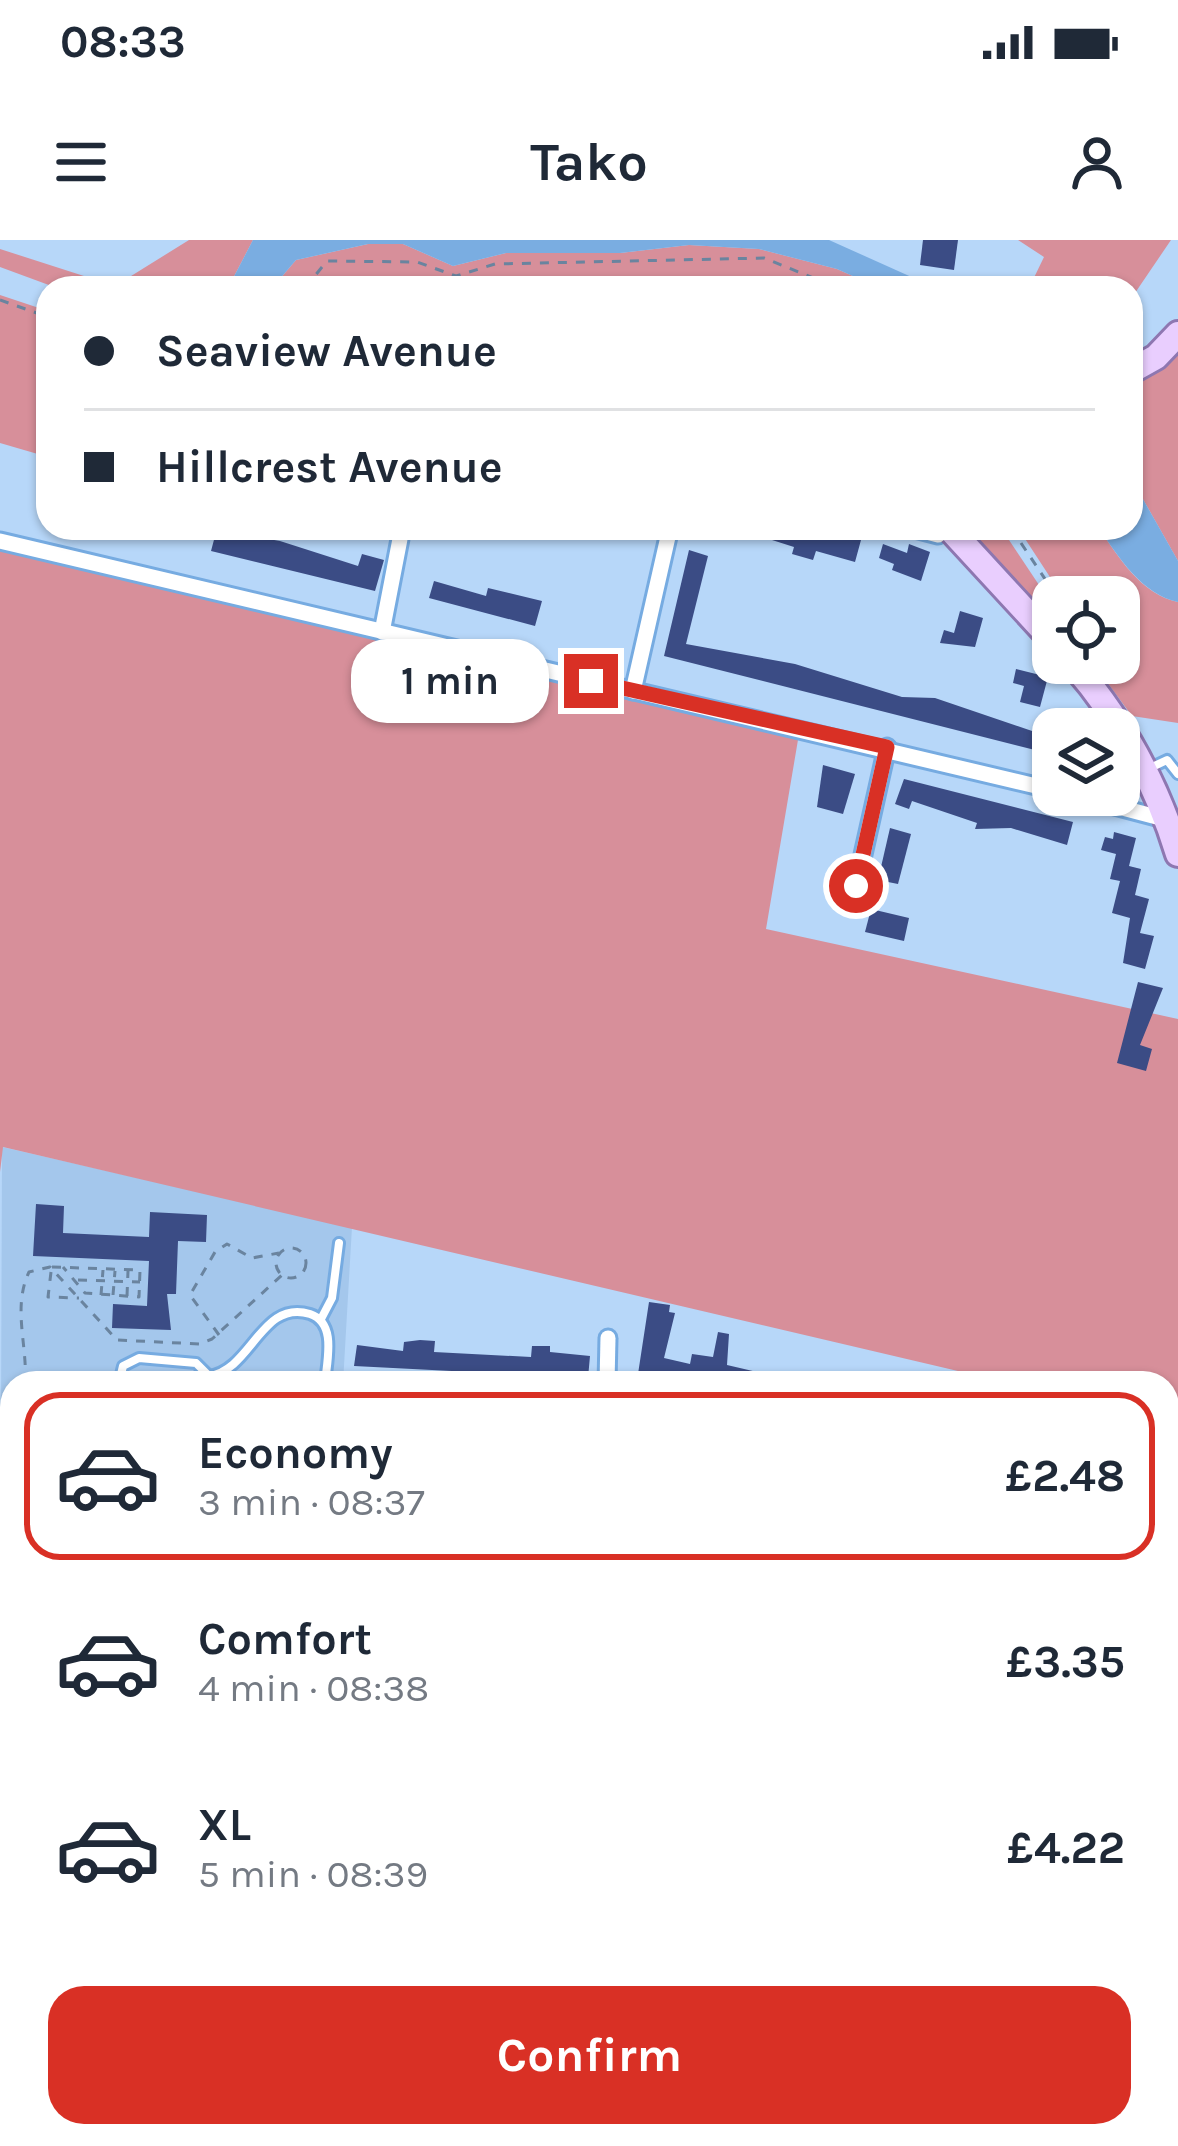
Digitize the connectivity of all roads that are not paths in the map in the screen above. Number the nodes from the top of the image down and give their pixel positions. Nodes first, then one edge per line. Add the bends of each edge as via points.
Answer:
1 (1178, 334) edge
2 (1143, 364) edge
3 (402, 540) edge
4 (667, 540) edge
5 (959, 540) edge
6 (0, 541) edge
7 (1032, 618) edge
8 (382, 632) junction
9 (1091, 684) edge
10 (633, 692) junction
11 (887, 747) junction
12 (1147, 770) junction
13 (1178, 774) edge
14 (1032, 785) edge
15 (1140, 812) edge
16 (1173, 820) edge
17 (1178, 854) edge
18 (856, 886) dead end
19 (339, 1243) dead end
20 (321, 1319) junction
21 (608, 1338) dead end
22 (122, 1371) edge
23 (202, 1371) edge
24 (225, 1371) edge
25 (325, 1371) edge
26 (607, 1371) edge

1 - 2 main road
3 - 8 street
4 - 10 street
5 - 7 main road
6 - 8 street
8 - 10 street
9 - 12 main road
10 - 11 street
11 - 14 street
11 - 18 street
12 - 13 lane via 1167,760
12 - 16 main road
15 - 16 street
16 - 17 main road
19 - 20 lane
20 - 24 lane via 285,1312
20 - 25 lane
21 - 26 street
22 - 23 lane via 139,1358 196,1363

